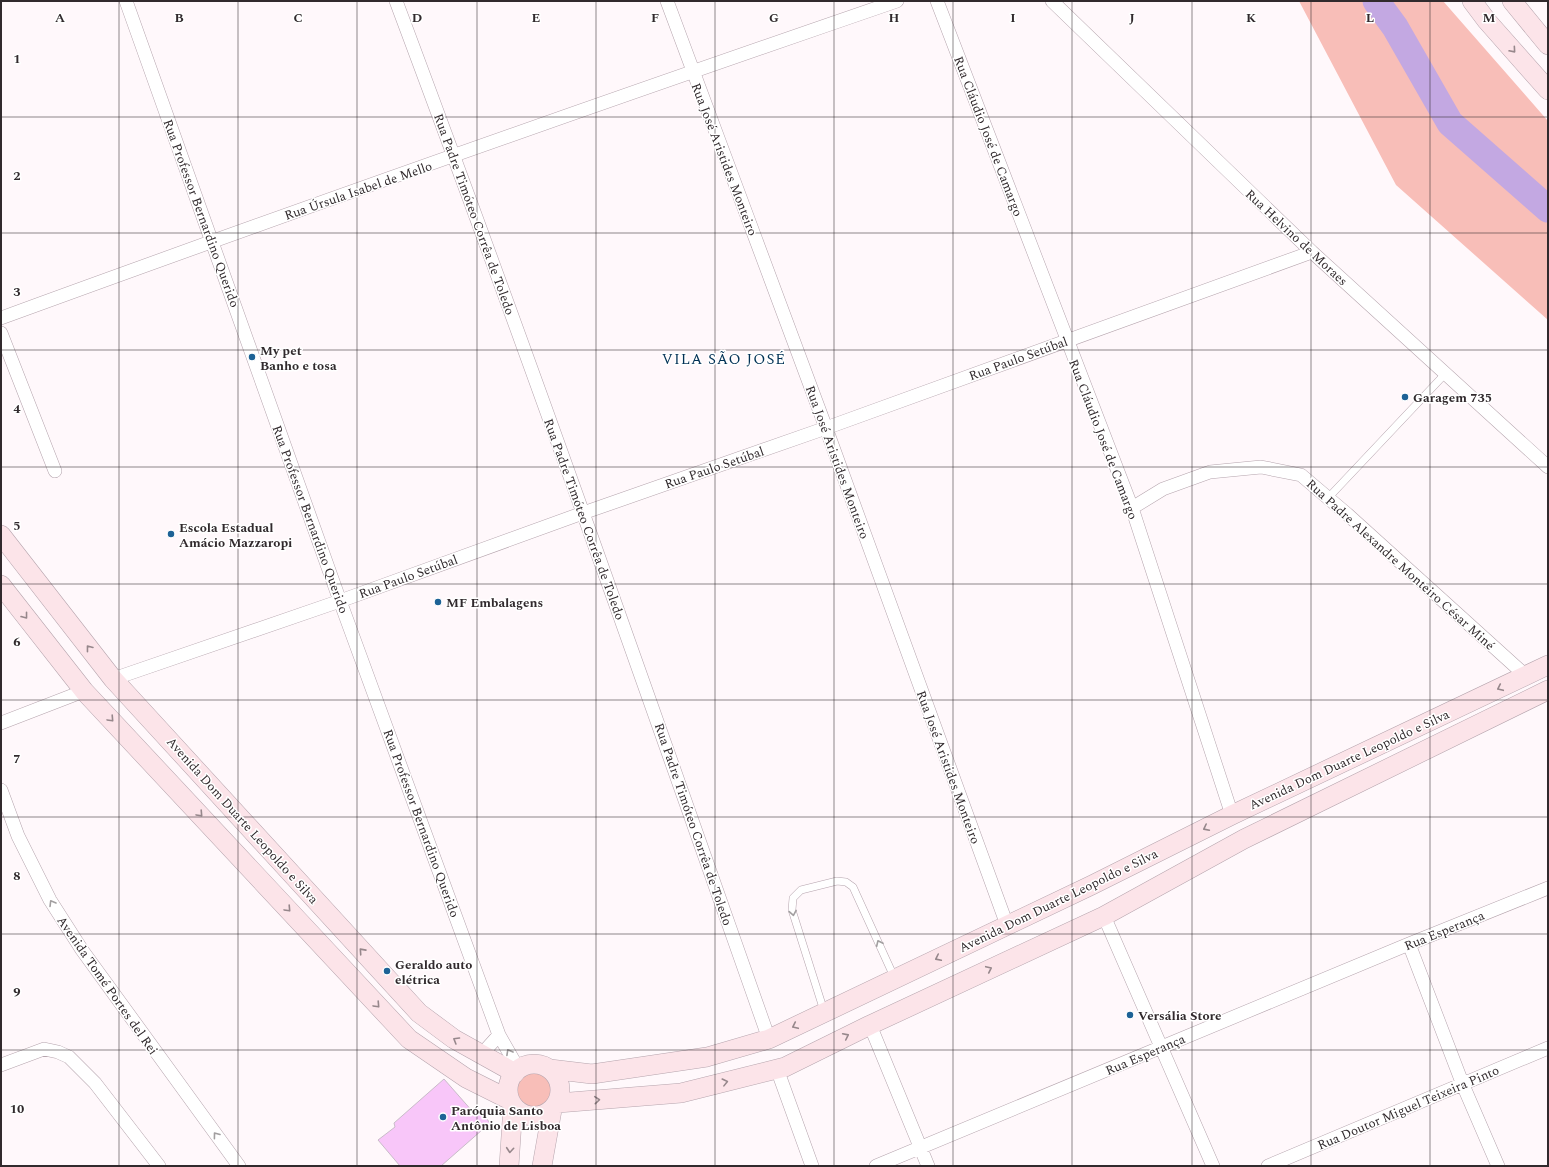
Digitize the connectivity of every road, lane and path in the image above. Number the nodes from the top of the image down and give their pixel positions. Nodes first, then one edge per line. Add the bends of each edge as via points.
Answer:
1 (126, 1) edge
2 (396, 1) edge
3 (667, 1) edge
4 (897, 1) edge
5 (937, 1) edge
6 (1052, 1) edge
7 (1472, 1) edge
8 (1512, 1) edge
9 (1548, 44) edge
10 (692, 72) junction
11 (1548, 90) edge
12 (454, 156) junction
13 (212, 241) junction
14 (1312, 252) junction
15 (1, 318) edge
16 (1, 333) edge
17 (1066, 340) junction
18 (1445, 374) junction
19 (826, 428) junction
20 (1548, 467) edge
21 (55, 471) dead end
22 (1328, 498) junction
23 (1132, 508) junction
24 (584, 513) junction
25 (1, 535) edge
26 (1, 585) edge
27 (340, 601) junction
28 (1548, 666) edge
29 (1526, 676) junction
30 (113, 679) junction
31 (84, 690) junction
32 (1542, 693) edge
33 (1, 723) edge
34 (187, 760) junction
35 (167, 779) junction
36 (1, 790) edge
37 (1232, 815) junction
38 (1244, 839) junction
39 (1548, 888) edge
40 (1104, 916) junction
41 (1007, 925) junction
42 (1409, 944) junction
43 (895, 979) junction
44 (824, 1012) junction
45 (870, 1025) junction
46 (500, 1035) junction
47 (769, 1039) junction
48 (1161, 1047) junction
49 (1548, 1048) edge
50 (481, 1055) junction
51 (1, 1065) edge
52 (550, 1069) junction
53 (777, 1069) junction
54 (517, 1071) junction
55 (1463, 1084) junction
56 (512, 1103) junction
57 (555, 1106) junction
58 (920, 1148) junction
59 (159, 1166) edge
60 (239, 1166) edge
61 (509, 1166) edge
62 (542, 1166) edge
63 (812, 1166) edge
64 (876, 1166) edge
65 (928, 1166) edge
66 (1213, 1166) edge
67 (1268, 1166) edge
68 (1498, 1166) edge

1 - 13 street, Rua Professor Bernardino Querido
2 - 12 street, Rua Padre Timóteo Corrêa de Toledo
3 - 10 street, Rua José Aristides Monteiro
4 - 10 street, Rua Úrsula Isabel de Mello
5 - 17 street, Rua Cláudio José de Camargo
6 - 14 street, Rua Helvino de Moraes
7 -> 11 main road
8 - 9 main road
10 - 12 street, Rua Úrsula Isabel de Mello
10 - 19 street, Rua José Aristides Monteiro
12 - 13 street, Rua Úrsula Isabel de Mello
12 - 24 street, Rua Padre Timóteo Corrêa de Toledo
13 - 15 street, Rua Úrsula Isabel de Mello
13 - 27 street, Rua Professor Bernardino Querido
14 - 17 street, Rua Paulo Setúbal
14 - 18 street, Rua Helvino de Moraes
16 - 21 street
17 - 19 street, Rua Paulo Setúbal
17 - 23 street, Rua Cláudio José de Camargo
18 - 20 street, Rua Helvino de Moraes
18 - 22 lane
19 - 24 street, Rua Paulo Setúbal
19 - 41 street, Rua José Aristides Monteiro
22 - 23 street, Rua Padre Alexandre Monteiro César Miné via 1301,475 1261,467 1210,472 1163,489
22 - 29 street, Rua Padre Alexandre Monteiro César Miné
23 - 37 street, Rua Cláudio José de Camargo
24 - 27 street, Rua Paulo Setúbal
24 - 47 street, Rua Padre Timóteo Corrêa de Toledo
30 -> 25 main road, Avenida Dom Duarte Leopoldo e Silva
26 -> 31 main road, Avenida Dom Duarte Leopoldo e Silva
27 - 30 street, Rua Paulo Setúbal
27 - 46 street, Rua Professor Bernardino Querido
28 - 29 main road, Avenida Dom Duarte Leopoldo e Silva
29 - 32 main road
29 -> 37 main road, Avenida Dom Duarte Leopoldo e Silva
30 - 34 main road, Avenida Dom Duarte Leopoldo e Silva
31 - 33 street
31 -> 35 main road, Avenida Dom Duarte Leopoldo e Silva
32 - 38 main road, Avenida Dom Duarte Leopoldo e Silva
34 - 35 main road
50 -> 34 main road, Avenida Dom Duarte Leopoldo e Silva via 419,1013
35 -> 56 main road, Avenida Dom Duarte Leopoldo e Silva via 408,1039 466,1078
60 -> 36 street, Avenida Tomé Portes del Rei via 86,956 50,900 18,836
37 - 38 main road
37 -> 41 main road, Avenida Dom Duarte Leopoldo e Silva
38 - 40 main road, Avenida Dom Duarte Leopoldo e Silva
39 - 42 street, Rua Esperança
45 -> 40 main road, Avenida Dom Duarte Leopoldo e Silva
40 - 48 street
41 -> 43 main road, Avenida Dom Duarte Leopoldo e Silva
42 - 48 street, Rua Esperança
42 - 55 street
43 - 44 main road, Avenida Dom Duarte Leopoldo e Silva
43 -> 44 lane via 853,887 846,882 837,881 801,890 793,898 792,910
44 -> 47 main road, Avenida Dom Duarte Leopoldo e Silva
53 -> 45 main road, Avenida Dom Duarte Leopoldo e Silva
45 - 58 street
46 - 50 street
54 -> 46 street, Rua Professor Bernardino Querido
47 - 52 main road, Avenida Dom Duarte Leopoldo e Silva via 707,1057 592,1074
48 - 58 street, Rua Esperança
48 - 66 street
49 - 55 street, Rua Doutor Miguel Teixeira Pinto
50 - 54 main road, Avenida Dom Duarte Leopoldo e Silva
51 - 59 street via 44,1049 69,1058 95,1083
52 - 54 main road via 537,1064
52 - 57 main road via 561,1088
57 -> 53 main road, Avenida Dom Duarte Leopoldo e Silva via 681,1093
53 - 63 street
54 - 56 main road via 508,1088
55 - 67 street, Rua Doutor Miguel Teixeira Pinto
55 - 68 street
56 - 57 main road via 520,1112 536,1117 545,1115
56 -> 61 main road
57 - 62 main road
58 - 64 street, Rua Esperança
58 - 65 street

